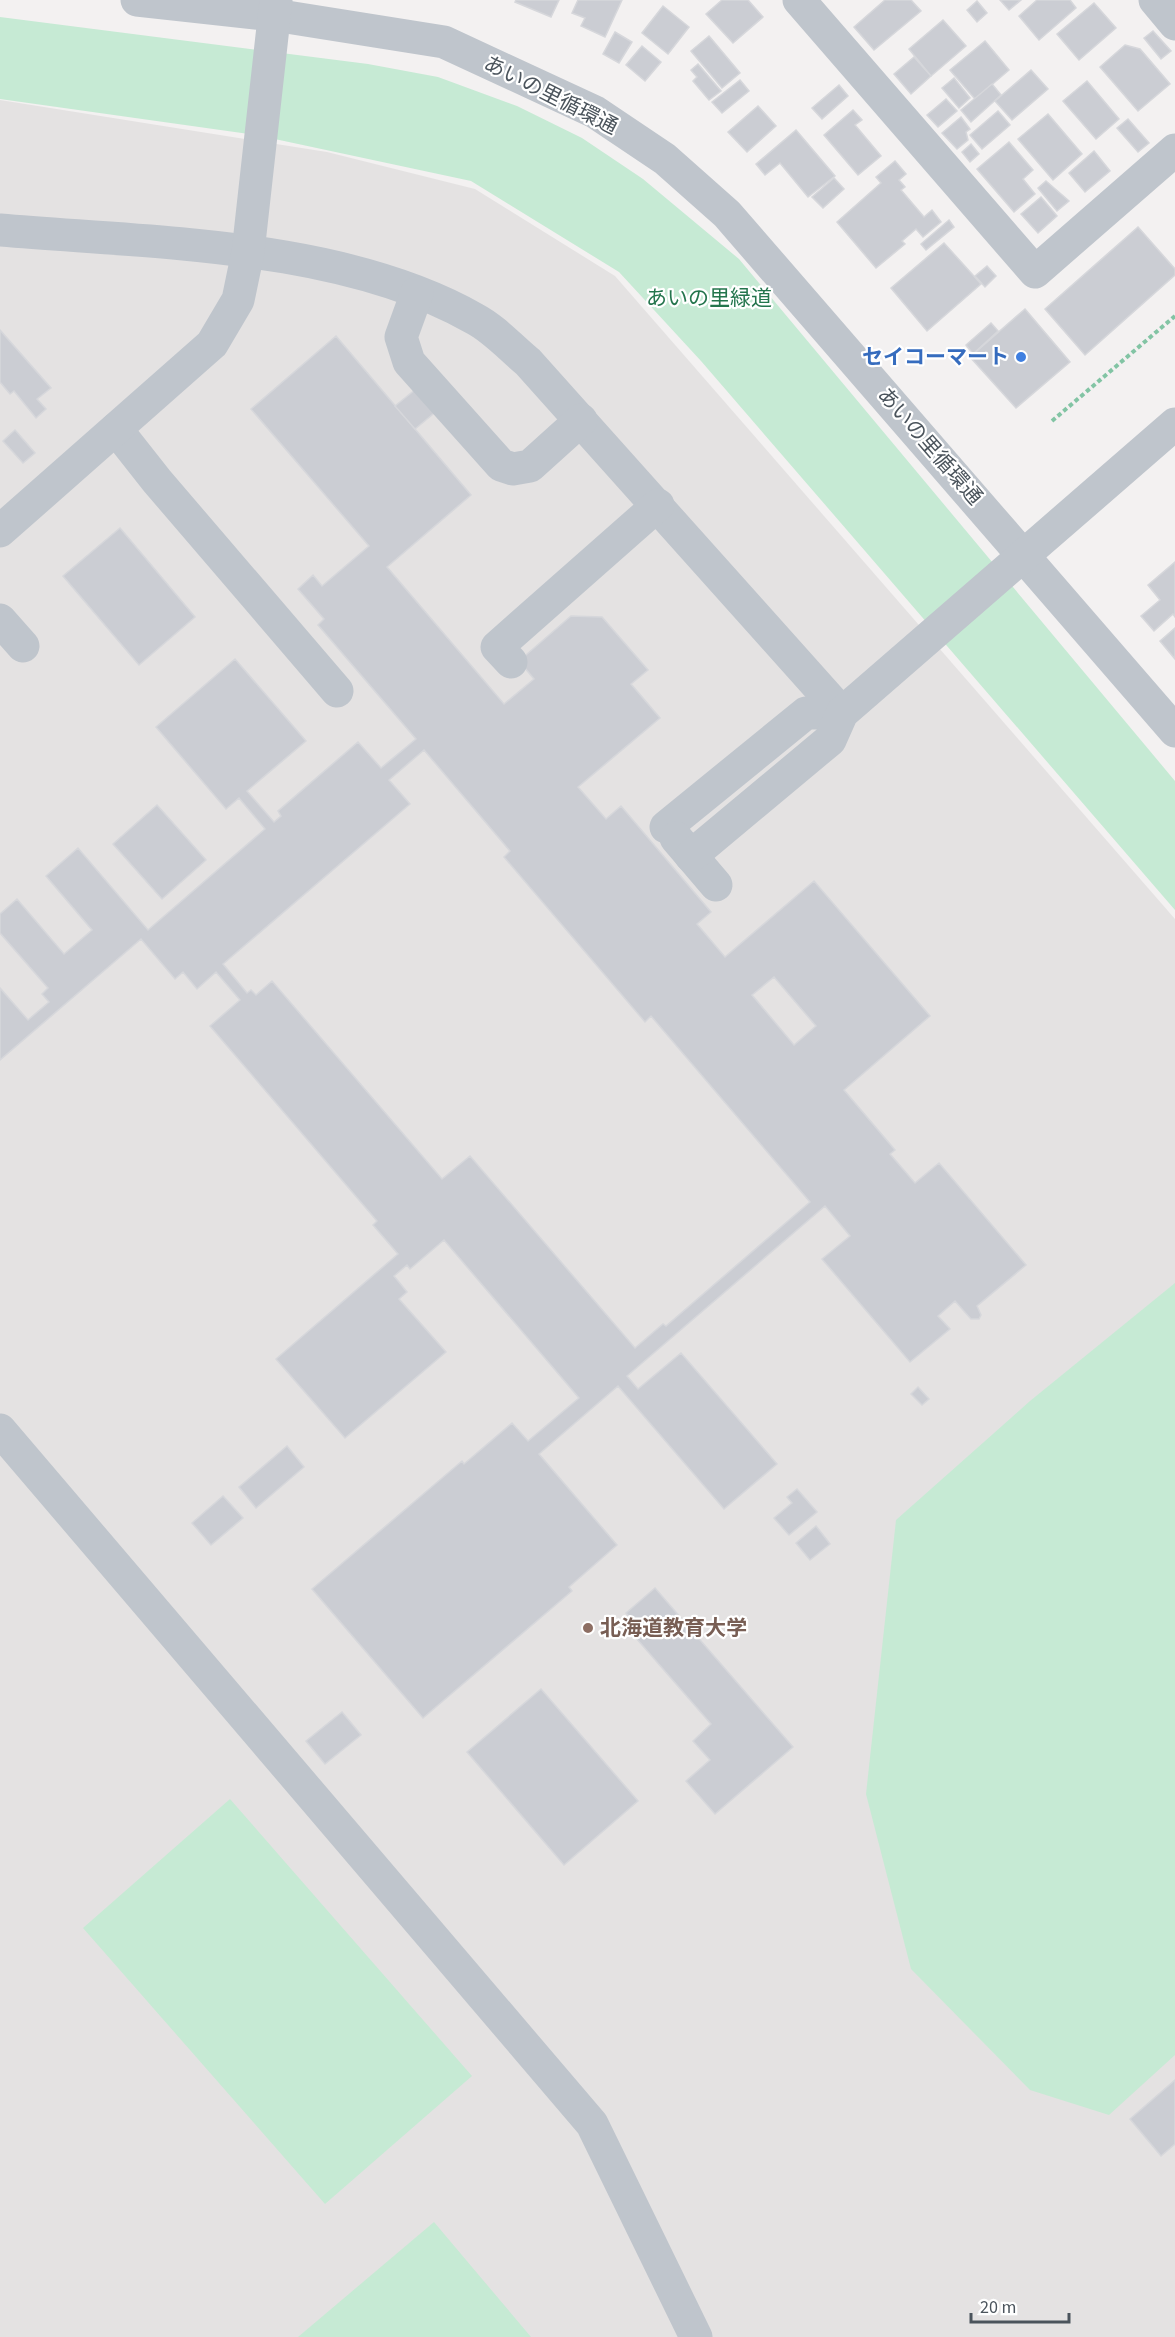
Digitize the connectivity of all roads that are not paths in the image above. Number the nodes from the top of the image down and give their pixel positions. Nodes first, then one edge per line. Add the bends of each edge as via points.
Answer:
1 (137, 0) edge
2 (799, 0) edge
3 (1155, 0) edge
4 (275, 7) edge
5 (1175, 24) edge
6 (1175, 150) edge
7 (0, 230) edge
8 (248, 252) junction
9 (417, 293) junction
10 (581, 420) junction
11 (1175, 424) edge
12 (116, 429) junction
13 (658, 505) junction
14 (0, 531) edge
15 (1023, 553) junction
16 (0, 620) edge
17 (23, 646) dead end
18 (511, 662) dead end
19 (337, 691) dead end
20 (842, 713) junction
21 (1175, 731) edge
22 (740, 766) junction
23 (764, 794) junction
24 (691, 856) junction
25 (716, 885) dead end
26 (0, 1430) edge
27 (696, 2337) edge

1 - 4 street, あいの里循環通
2 - 6 street via 1035,272
3 - 5 street
4 - 8 street
4 - 15 street, あいの里循環通 via 444,42 595,112 665,159 727,214
7 - 8 street
8 - 9 street via 346,269
8 - 12 street via 238,300 212,344
9 - 10 street via 476,319 528,362
9 - 10 street via 401,337 409,362 501,465 513,469 530,466
10 - 13 street
11 - 15 street
12 - 14 street
12 - 19 street
13 - 18 street via 497,647
13 - 20 street
15 - 20 street
15 - 21 street, あいの里循環通
16 - 17 street
20 - 22 street via 806,713
20 - 23 street via 830,740
22 - 23 street
22 - 24 street via 660,819
23 - 24 street
24 - 25 street
26 - 27 street via 592,2124

